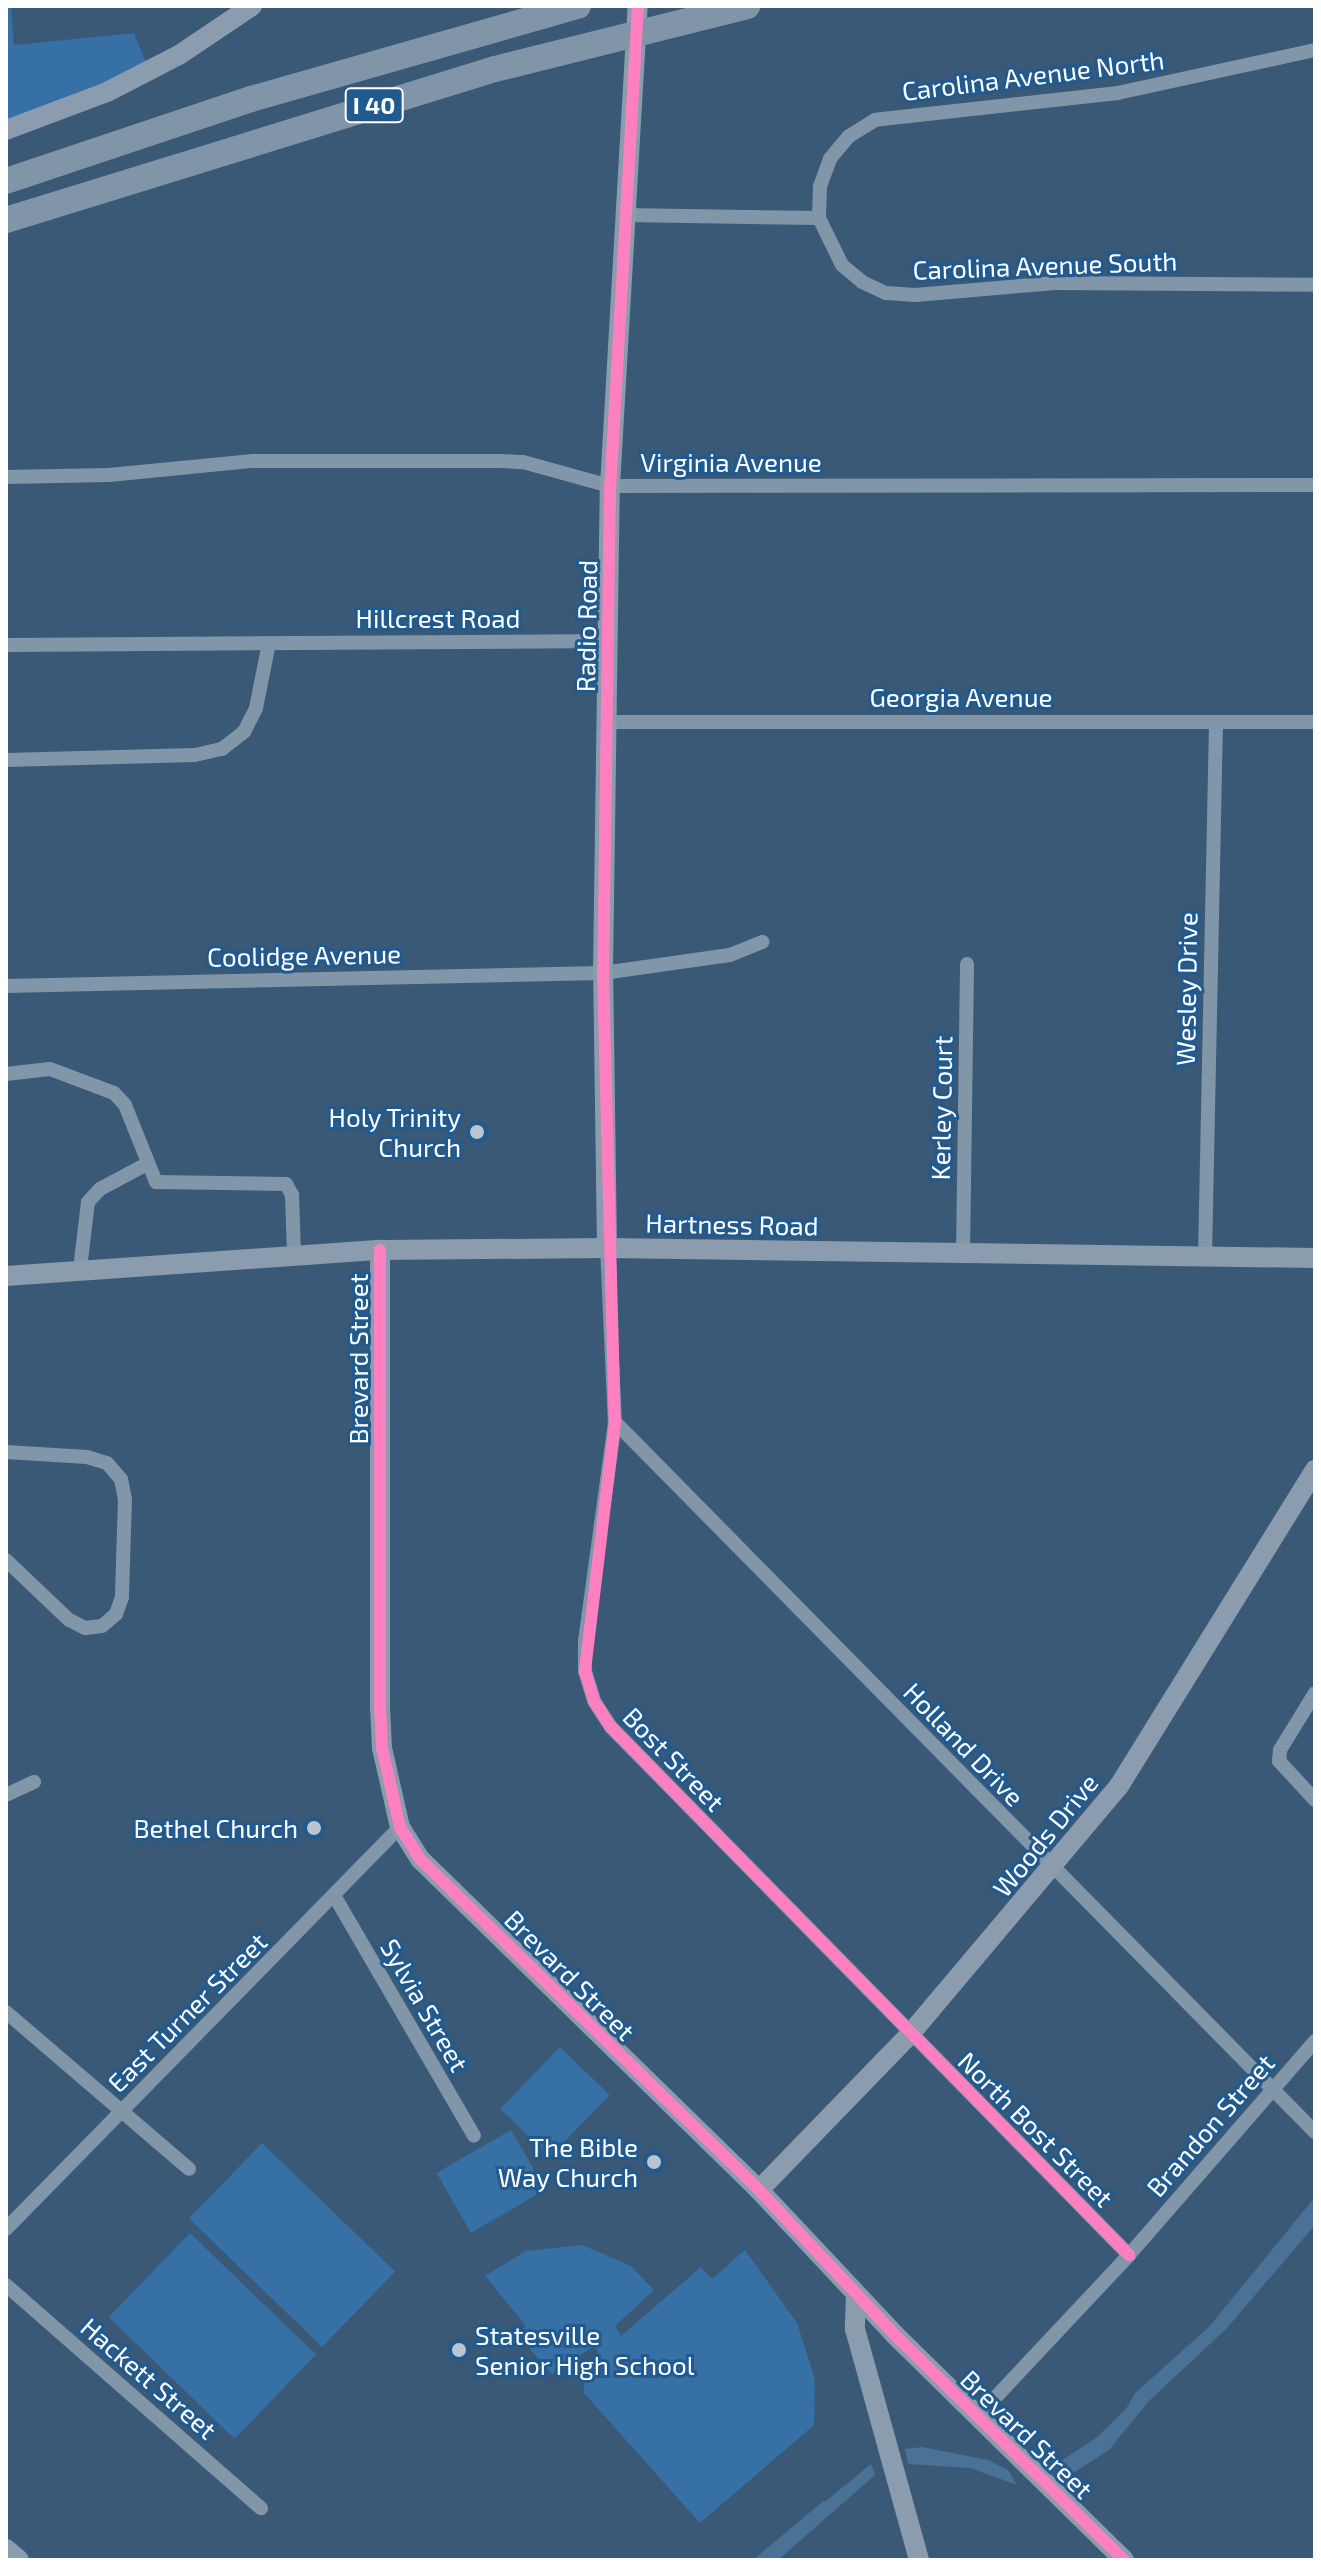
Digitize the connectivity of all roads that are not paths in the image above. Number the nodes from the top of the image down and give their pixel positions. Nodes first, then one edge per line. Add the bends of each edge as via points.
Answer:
1 (252, 6) edge
2 (578, 6) edge
3 (638, 6) edge
4 (747, 6) edge
5 (1315, 50) edge
6 (6, 130) edge
7 (6, 181) edge
8 (624, 215) junction
9 (819, 218) junction
10 (6, 220) edge
11 (1315, 285) edge
12 (6, 477) edge
13 (1315, 485) edge
14 (610, 486) junction
15 (608, 641) junction
16 (269, 643) junction
17 (6, 645) edge
18 (607, 722) junction
19 (1216, 722) junction
20 (1315, 722) edge
21 (6, 760) edge
22 (762, 942) dead end
23 (967, 964) dead end
24 (603, 973) junction
25 (6, 986) edge
26 (6, 1074) edge
27 (145, 1165) junction
28 (607, 1248) junction
29 (380, 1250) junction
30 (294, 1253) junction
31 (963, 1254) junction
32 (1205, 1257) junction
33 (1315, 1258) edge
34 (80, 1269) junction
35 (6, 1276) edge
36 (615, 1422) junction
37 (6, 1452) edge
38 (1315, 1470) edge
39 (6, 1560) edge
40 (1315, 1693) edge
41 (34, 1782) dead end
42 (6, 1795) edge
43 (1315, 1800) edge
44 (400, 1827) junction
45 (1053, 1869) junction
46 (335, 1897) junction
47 (6, 2012) edge
48 (911, 2033) junction
49 (1315, 2041) edge
50 (1275, 2086) junction
51 (123, 2109) junction
52 (1315, 2132) edge
53 (474, 2136) dead end
54 (189, 2169) dead end
55 (759, 2190) junction
56 (6, 2229) edge
57 (1129, 2255) junction
58 (6, 2285) edge
59 (856, 2294) junction
60 (978, 2416) junction
61 (261, 2508) dead end
62 (6, 2549) edge
63 (19, 2560) edge
64 (919, 2560) edge
65 (1124, 2560) edge

1 - 6 street via 179,55 107,92
2 - 7 highway, I 40 via 251,99
3 - 8 street, Radio Road
4 - 10 highway, I 40 via 495,69
5 - 9 street, Carolina Avenue North via 1118,93 875,120 849,136 830,159 820,187
8 - 9 street
8 - 14 street, Radio Road
9 - 11 street, Carolina Avenue South via 842,265 886,293 1055,283
12 - 14 street, Virginia Avenue via 109,475 253,461 501,461
13 - 14 street, Virginia Avenue
14 - 15 street, Radio Road
15 - 16 street, Hillcrest Road
15 - 18 street, Radio Road
16 - 17 street, Hillcrest Road
16 - 21 street via 256,708 244,732 222,749 195,755
18 - 19 street, Georgia Avenue
18 - 24 street, Radio Road
19 - 20 street, Georgia Avenue
19 - 32 street, Wesley Drive
22 - 24 street, Coolidge Avenue via 730,955
23 - 31 street, Kerley Court
24 - 25 street, Coolidge Avenue
24 - 28 street, Radio Road
26 - 27 street via 50,1069 114,1093 125,1105
27 - 30 street via 150,1178 163,1185 281,1181 292,1195
27 - 34 street via 100,1189 88,1202
28 - 29 street, Hartness Road
28 - 31 street, Hartness Road
28 - 36 street, Bost Street
29 - 30 street, Hartness Road
29 - 44 street, Brevard Street via 380,1707 382,1748
30 - 34 street, Hartness Road
31 - 32 street, Hartness Road
32 - 33 street, Hartness Road
34 - 35 street, Hartness Road
36 - 45 street, Holland Drive
36 - 48 street, Bost Street via 585,1640 585,1671 594,1701 611,1727
37 - 39 street via 87,1457 107,1463 121,1479 123,1555 116,1614 102,1626 85,1628 69,1620
38 - 45 street, Woods Drive via 1119,1786
40 - 43 street via 1280,1750 1279,1761
41 - 42 street
44 - 46 street, East Turner Street
44 - 55 street, Brevard Street via 420,1859
45 - 48 street, Woods Drive
45 - 50 street, Holland Drive
46 - 51 street, East Turner Street
46 - 53 street, Sylvia Street
47 - 51 street
48 - 55 street, Woods Drive
48 - 57 street, North Bost Street
49 - 50 street, Brandon Street
50 - 52 street, Holland Drive
50 - 57 street, Brandon Street
51 - 54 street
51 - 56 street, East Turner Street
55 - 59 street, Brevard Street
57 - 60 street, Brandon Street
58 - 61 street, Hackett Street
59 - 60 street, Brevard Street
59 - 64 street via 855,2329
60 - 65 street, Brevard Street
62 - 63 street

